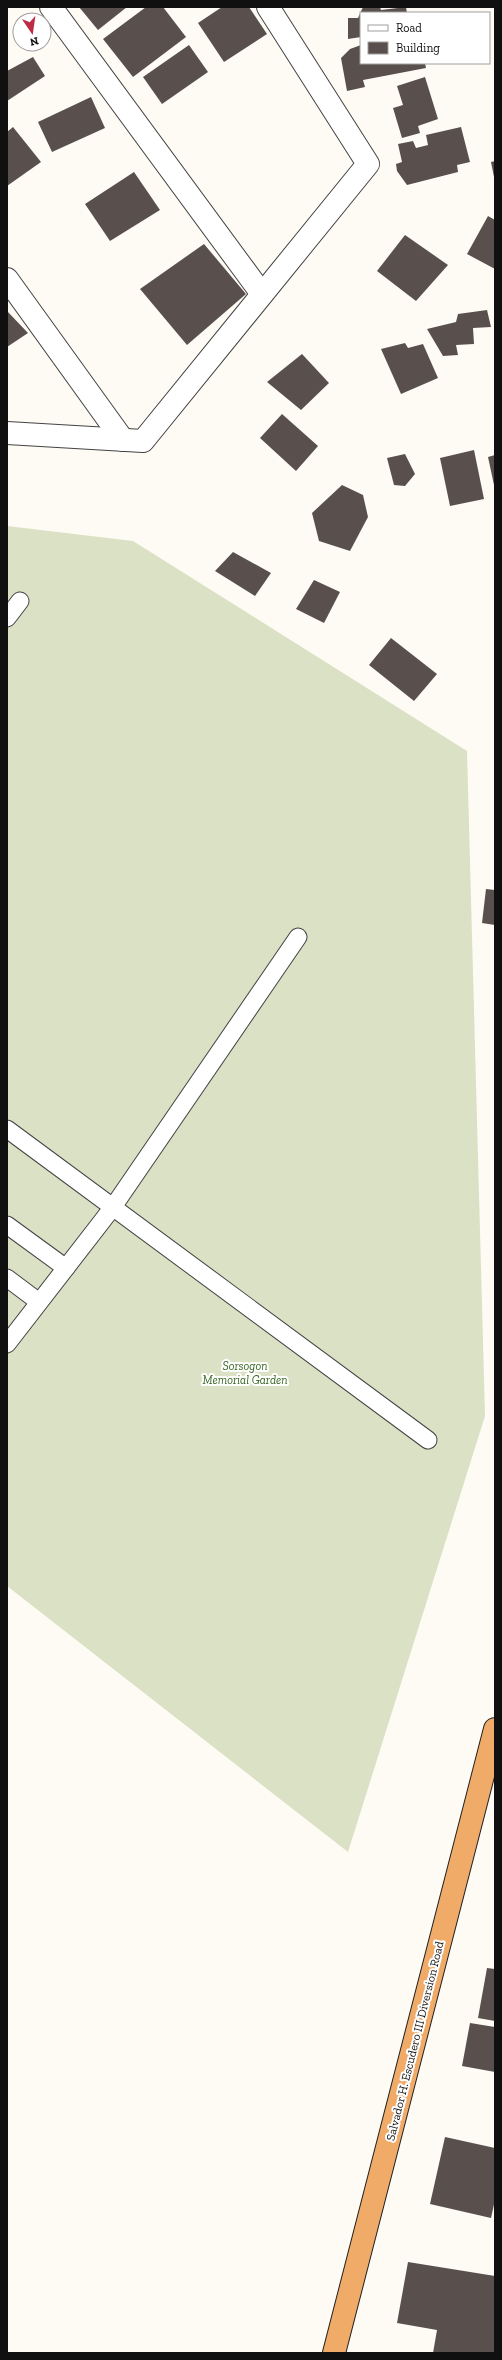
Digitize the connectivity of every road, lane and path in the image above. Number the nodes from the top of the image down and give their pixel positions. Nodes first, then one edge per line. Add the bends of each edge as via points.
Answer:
1 (50, 7) edge
2 (268, 7) edge
3 (7, 279) edge
4 (262, 294) junction
5 (7, 433) edge
6 (123, 440) junction
7 (20, 601) dead end
8 (7, 618) edge
9 (298, 937) dead end
10 (7, 1129) edge
11 (113, 1207) junction
12 (7, 1225) edge
13 (66, 1268) junction
14 (7, 1278) edge
15 (40, 1302) junction
16 (8, 1341) edge
17 (428, 1440) dead end
18 (495, 1729) edge
19 (334, 2353) edge

1 - 4 street
2 - 4 street via 368,164
3 - 6 street
4 - 6 street via 143,441
5 - 6 street
7 - 8 lane
9 - 11 lane
10 - 11 lane
11 - 13 lane
11 - 17 lane
12 - 13 lane
13 - 15 lane
14 - 15 lane
15 - 16 lane
18 - 19 highway, Salvador H. Escudero III Diversion Road

